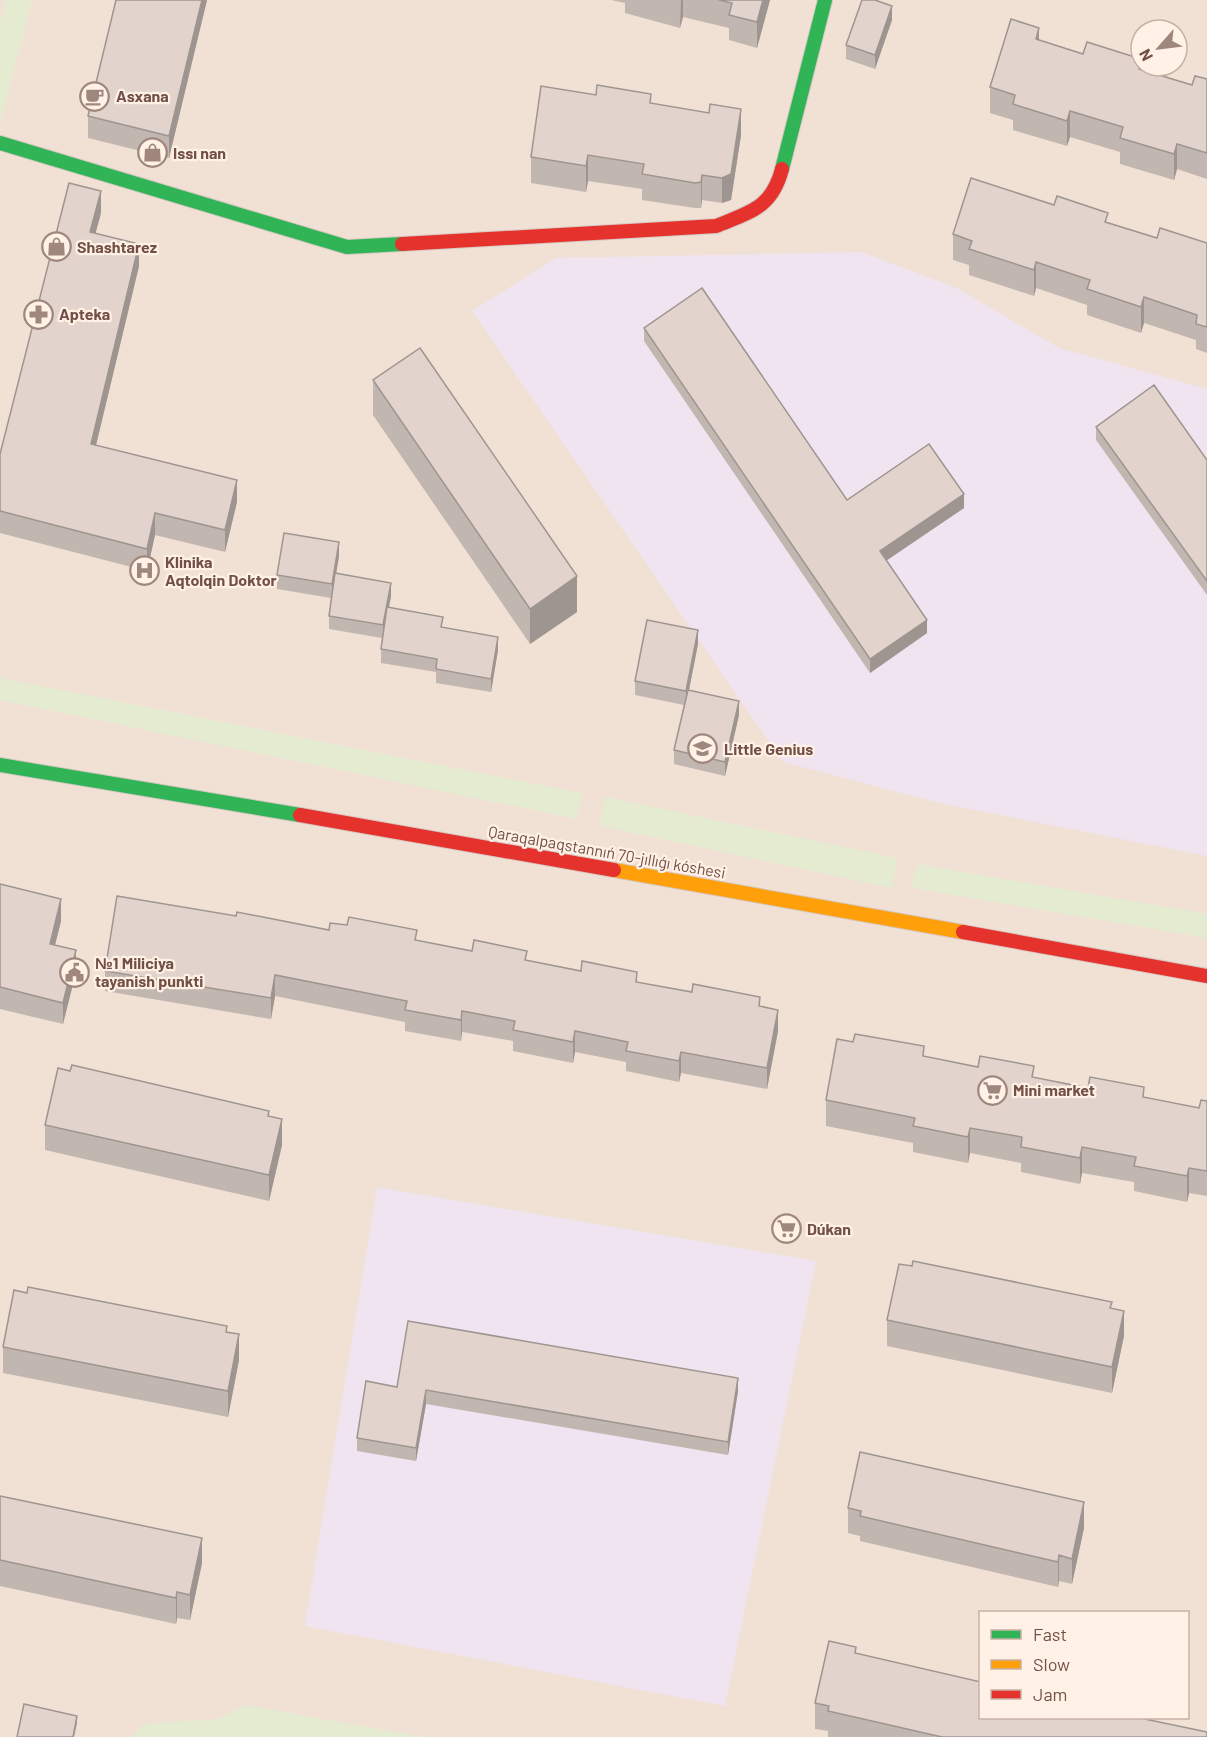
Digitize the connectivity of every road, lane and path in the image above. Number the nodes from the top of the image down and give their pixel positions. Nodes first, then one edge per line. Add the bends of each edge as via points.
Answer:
1 (825, 0) edge
2 (0, 143) edge
3 (0, 765) edge
4 (1207, 976) edge

1 - 2 street via 777,187 760,208 716,226 347,247
3 - 4 street, Qaraqalpaqstannıń 70-jıllıǵı kóshesi

